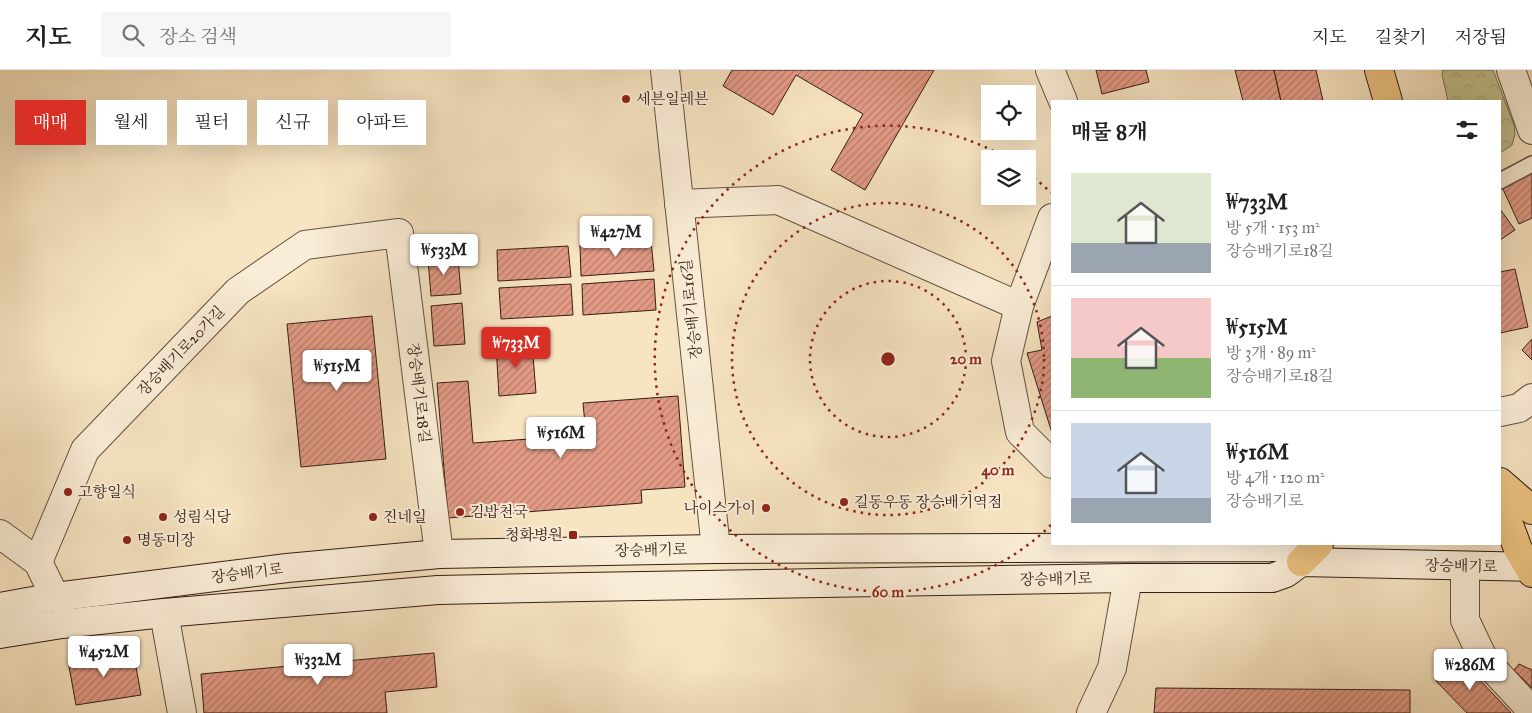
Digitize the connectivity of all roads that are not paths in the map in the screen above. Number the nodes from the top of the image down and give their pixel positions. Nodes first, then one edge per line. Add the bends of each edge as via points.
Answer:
1 (665, 70) edge
2 (1050, 70) edge
3 (1379, 70) edge
4 (1512, 70) edge
5 (1063, 100) edge
6 (1388, 100) edge
7 (1532, 130) edge
8 (1532, 164) edge
9 (1501, 180) edge
10 (679, 204) junction
11 (1051, 221) edge
12 (399, 233) joint
13 (1019, 306) junction
14 (1532, 398) edge
15 (1501, 412) edge
16 (1051, 463) edge
17 (1501, 483) edge
18 (1501, 503) edge
19 (1532, 510) edge
20 (0, 534) edge
21 (1113, 546) edge
22 (716, 549) junction
23 (1310, 553) edge
24 (439, 554) junction
25 (38, 562) junction
26 (1465, 566) junction
27 (1531, 569) edge
28 (1128, 578) junction
29 (55, 597) junction
30 (0, 606) edge
31 (164, 613) junction
32 (0, 634) edge
33 (1532, 712) edge
34 (182, 713) edge
35 (1091, 713) edge

1 - 10 street, 장승배기로16길
2 - 5 street
3 - 6 main road
4 - 7 street
8 - 9 lane
10 - 13 street via 778,200
10 - 22 street, 장승배기로16길
11 - 13 street
12 - 24 street, 장승배기로18길
12 - 25 street, 장승배기로20가길 via 304,245 238,291 85,450
13 - 16 street via 1006,361 1020,432
14 - 15 street via 1520,408
17 - 19 main road
18 - 27 main road via 1515,542
20 - 25 street
21 - 22 street, 장승배기로
21 - 23 street, 장승배기로 via 1277,547 1290,552
22 - 24 street, 장승배기로
23 - 26 street, 장승배기로
23 - 28 street, 장승배기로 via 1286,573 1272,578
24 - 29 street, 장승배기로 via 287,568
25 - 29 street
26 - 27 street, 장승배기로
26 - 33 street via 1465,620 1483,658
28 - 31 street, 장승배기로 via 438,590
28 - 35 street via 1112,668
29 - 30 street, 장승배기로
31 - 32 street, 장승배기로
31 - 34 street

